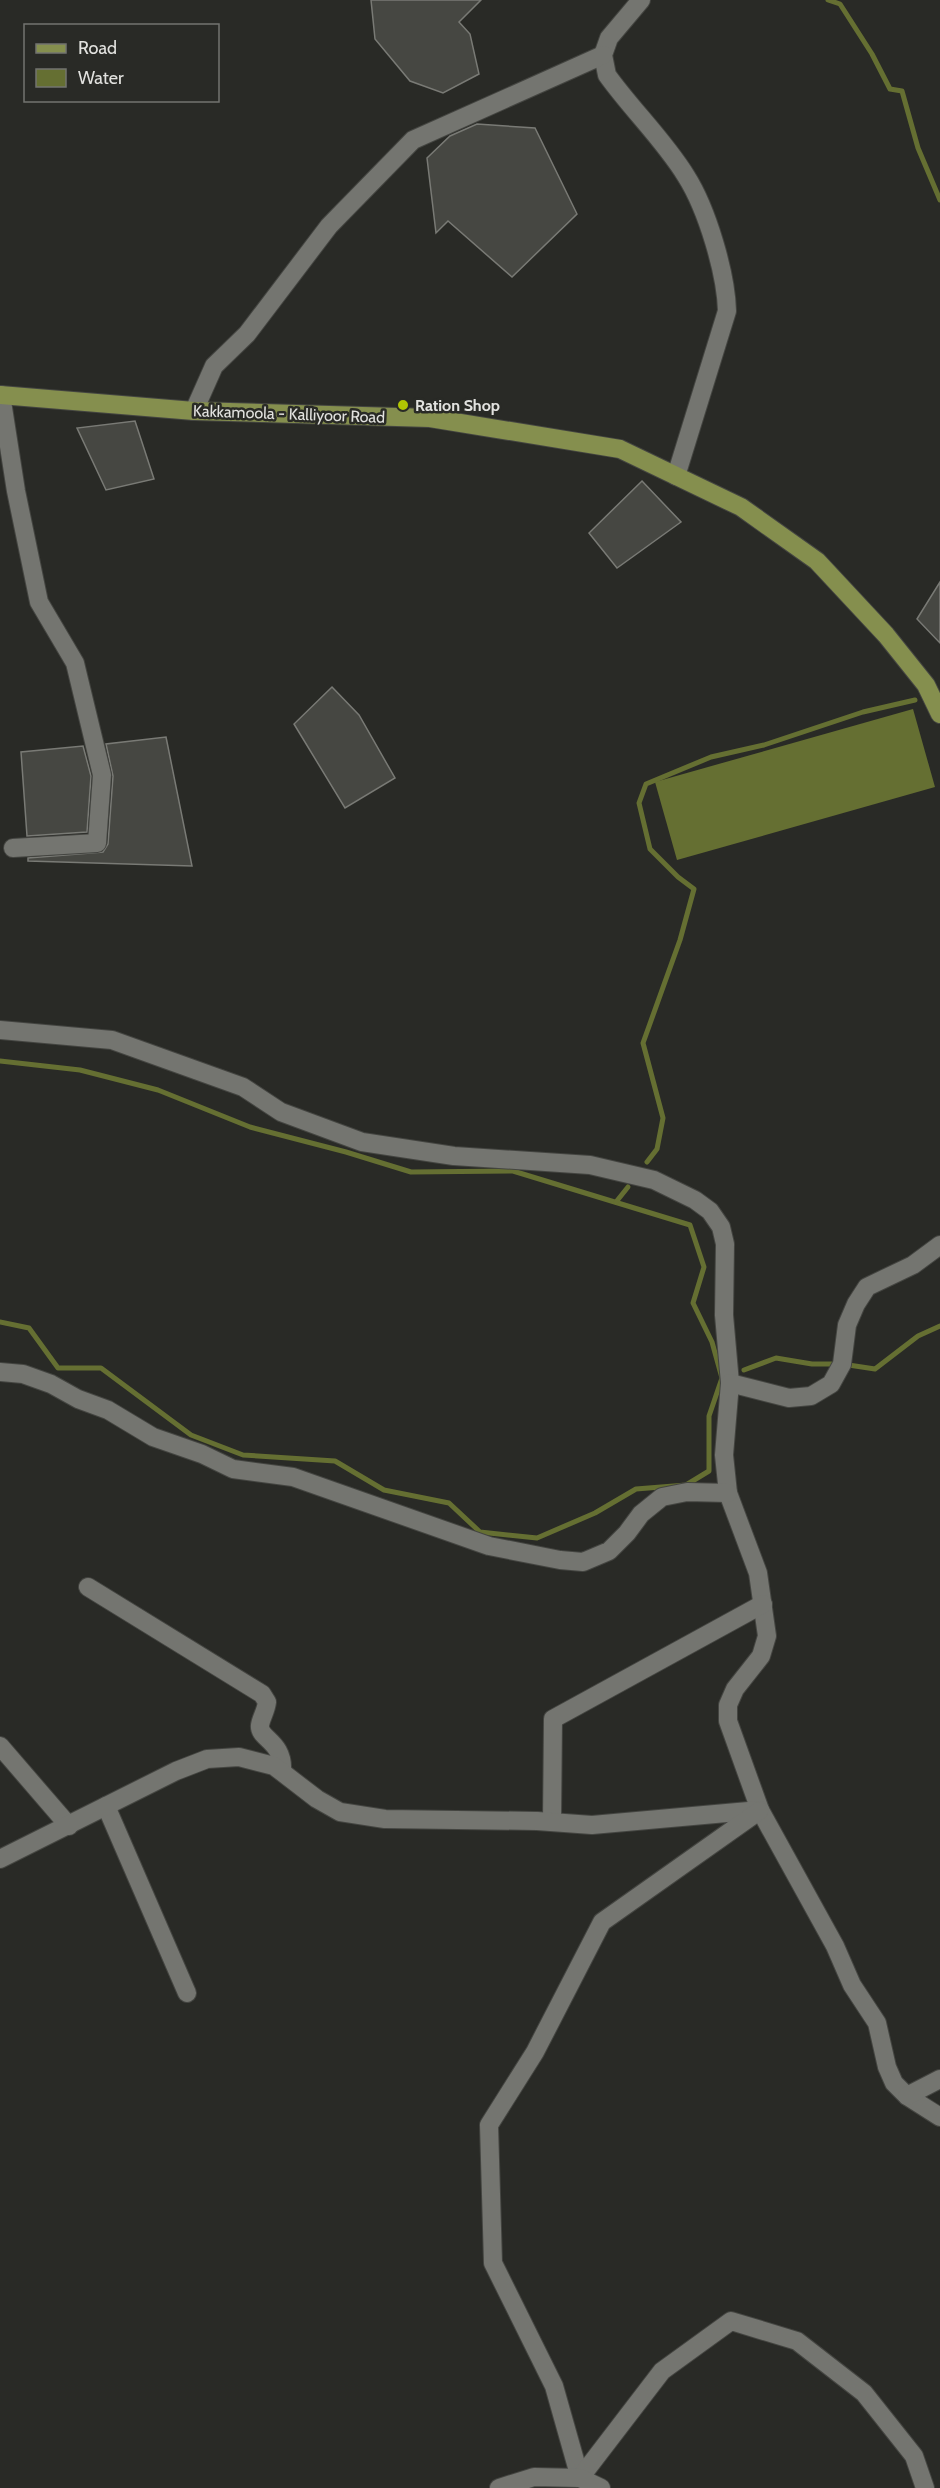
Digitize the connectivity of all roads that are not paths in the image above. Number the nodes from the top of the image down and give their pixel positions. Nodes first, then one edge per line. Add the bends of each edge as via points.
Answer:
1 (641, 0) edge
2 (603, 55) junction
3 (0, 395) edge
4 (194, 411) junction
5 (676, 476) junction
6 (940, 714) edge
7 (13, 848) dead end
8 (0, 1030) edge
9 (940, 1245) edge
10 (0, 1372) edge
11 (730, 1383) junction
12 (728, 1493) junction
13 (88, 1587) dead end
14 (763, 1604) junction
15 (0, 1746) edge
16 (282, 1771) junction
17 (106, 1806) junction
18 (760, 1810) junction
19 (552, 1822) junction
20 (69, 1826) junction
21 (0, 1859) edge
22 (186, 1993) dead end
23 (940, 2079) edge
24 (907, 2096) junction
25 (940, 2117) edge
26 (580, 2478) junction
27 (499, 2488) edge
28 (602, 2488) edge
29 (925, 2488) edge

1 - 2 street via 609,38
2 - 4 street via 413,140 328,226 247,334 214,366
2 - 5 street via 608,75 687,177 706,216 727,292 728,311
3 - 4 main road, Kakkamoola - Kalliyoor Road
3 - 7 street via 39,602 75,663 102,775 97,843
4 - 5 main road, Kakkamoola - Kalliyoor Road via 430,418 620,449
5 - 6 main road, Kakkamoola - Kalliyoor Road via 741,507 817,561 886,635 926,685
8 - 11 street via 112,1040 243,1087 281,1112 362,1142 454,1156 590,1165 654,1180 702,1205 721,1227 725,1244 724,1315
9 - 11 street via 913,1265 867,1287 847,1325 842,1364 831,1384 811,1396 789,1398
10 - 12 street via 23,1374 51,1384 108,1410 153,1437 233,1468 292,1478 489,1546 560,1560 584,1562 609,1551 641,1514 662,1497 687,1492
11 - 12 street via 724,1455
12 - 14 street via 758,1573
13 - 16 street via 262,1694 267,1702 261,1732 278,1748
14 - 18 street via 767,1636 761,1656 735,1689 728,1706 728,1721
14 - 19 street via 553,1719
15 - 20 street
16 - 17 street via 239,1757 207,1759
16 - 19 street via 340,1812 385,1819
17 - 20 street
17 - 22 street
18 - 19 street via 592,1825
18 - 24 street via 835,1946 852,1985 877,2023 887,2067 894,2083
18 - 26 street via 602,1922 535,2052 489,2126 494,2263 554,2386
20 - 21 street
23 - 24 street
24 - 25 street
26 - 27 street via 534,2477
26 - 28 street
26 - 29 street via 662,2371 731,2321 796,2341 864,2393 914,2456

